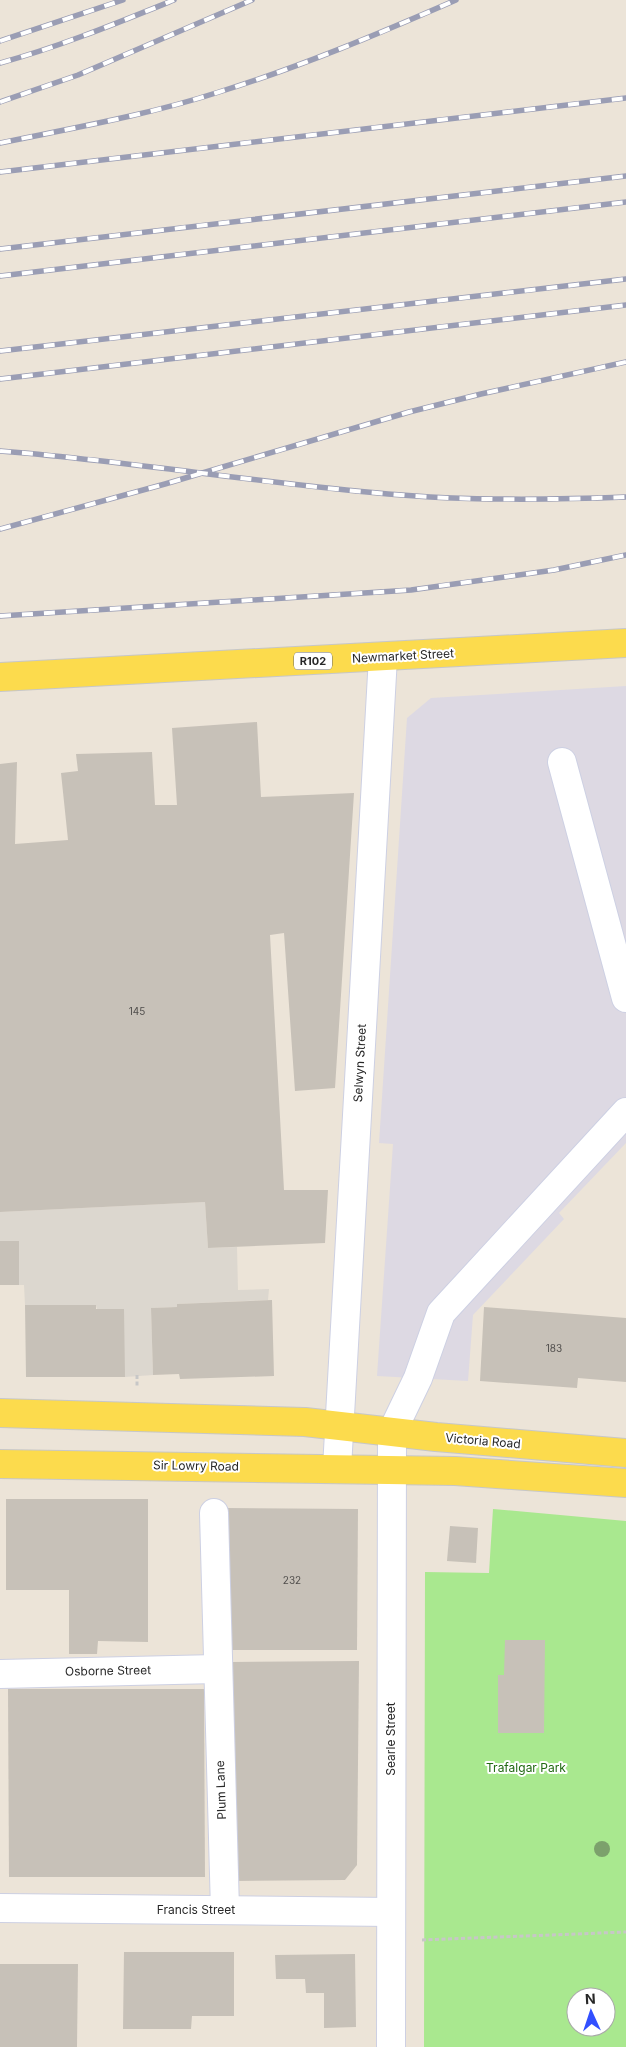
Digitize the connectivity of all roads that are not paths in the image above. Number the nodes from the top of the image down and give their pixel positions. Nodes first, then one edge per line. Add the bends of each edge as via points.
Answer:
1 (626, 644) edge
2 (383, 657) junction
3 (0, 677) edge
4 (562, 762) dead end
5 (619, 945) edge
6 (626, 998) edge
7 (626, 1112) edge
8 (0, 1413) edge
9 (340, 1426) junction
10 (392, 1432) junction
11 (626, 1453) edge
12 (0, 1464) edge
13 (337, 1468) junction
14 (391, 1469) junction
15 (626, 1483) edge
16 (214, 1513) dead end
17 (217, 1669) junction
18 (0, 1674) edge
19 (0, 1908) edge
20 (225, 1910) junction
21 (391, 1912) junction
22 (391, 2047) edge

1 - 2 main road, Newmarket Street / R102
2 - 3 main road, Newmarket Street / R102
2 - 9 street, Selwyn Street
4 - 5 street
5 - 6 street
7 - 10 street via 441,1313 418,1378
8 - 9 main road
9 - 10 main road, Victoria Road
9 - 13 street, Selwyn Street
10 - 11 main road, Victoria Road
10 - 14 street, Searle Street
12 - 13 main road, Sir Lowry Road
13 - 14 main road, Sir Lowry Road
14 - 15 main road
14 - 21 street, Searle Street
16 - 17 street, Plum Lane
17 - 18 street, Osborne Street
17 - 20 street, Plum Lane
19 - 20 street, Francis Street
20 - 21 street, Francis Street
21 - 22 street, Searle Street

